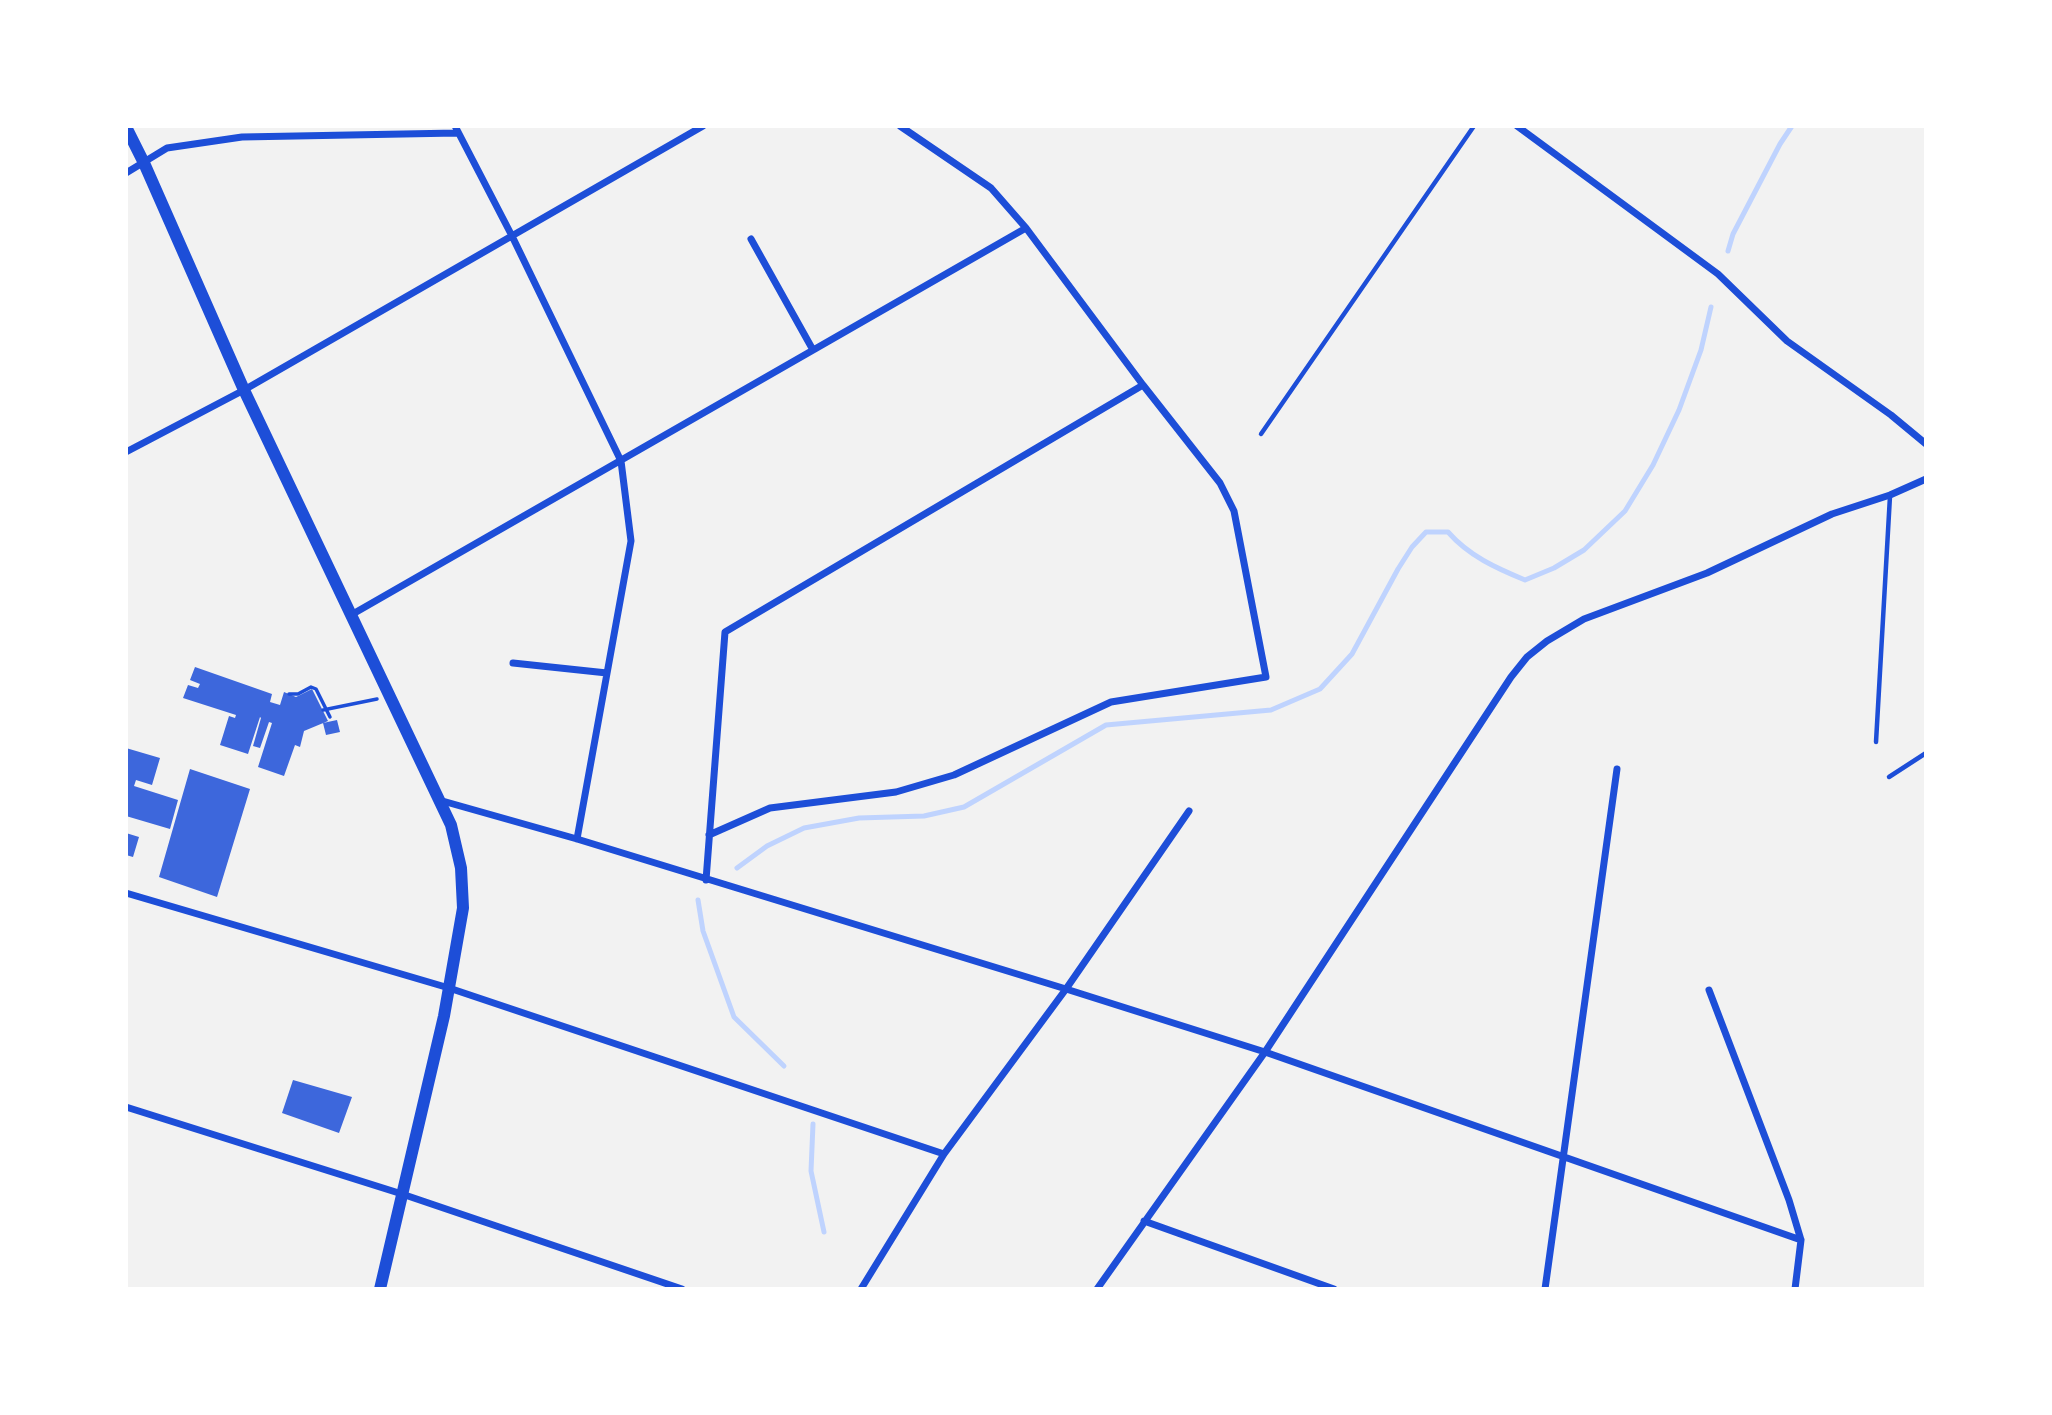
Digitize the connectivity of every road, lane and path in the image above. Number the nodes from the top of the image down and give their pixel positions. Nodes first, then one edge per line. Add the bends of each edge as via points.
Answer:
1 (703, 126) edge
2 (901, 126) edge
3 (1474, 126) edge
4 (1517, 126) edge
5 (126, 127) edge
6 (456, 129) edge
7 (144, 163) junction
8 (126, 173) edge
9 (1026, 228) junction
10 (512, 236) junction
11 (751, 239) dead end
12 (813, 350) junction
13 (1143, 384) junction
14 (244, 390) junction
15 (1261, 434) dead end
16 (1926, 444) edge
17 (126, 452) edge
18 (621, 461) junction
19 (1926, 479) edge
20 (1890, 495) junction
21 (351, 615) junction
22 (513, 663) dead end
23 (607, 673) junction
24 (289, 694) dead end
25 (389, 694) junction
26 (325, 710) junction
27 (330, 717) dead end
28 (1876, 742) dead end
29 (1926, 752) edge
30 (1617, 769) dead end
31 (1889, 777) dead end
32 (439, 800) junction
33 (1189, 811) dead end
34 (709, 835) junction
35 (577, 839) junction
36 (706, 880) junction
37 (126, 893) edge
38 (449, 988) junction
39 (1066, 989) junction
40 (1709, 990) dead end
41 (1265, 1052) junction
42 (126, 1107) edge
43 (944, 1154) junction
44 (1562, 1155) junction
45 (402, 1194) junction
46 (1144, 1221) junction
47 (1801, 1240) junction
48 (380, 1289) edge
49 (682, 1289) edge
50 (861, 1289) edge
51 (1097, 1289) edge
52 (1334, 1289) edge
53 (1545, 1289) edge
54 (1795, 1289) edge

1 - 10 street
2 - 9 street via 991,188
3 - 15 lane
4 - 16 street via 1718,274 1787,341
5 - 7 main road
6 - 7 street via 242,137 167,148
6 - 10 street
7 - 8 street
7 - 14 main road
9 - 12 street
9 - 13 street
10 - 14 street
10 - 18 street
11 - 12 street
12 - 18 street
13 - 34 street via 725,632
13 - 34 street via 1220,483 1234,511 1266,677 1111,702 954,775 896,792 770,808
14 - 17 street
14 - 21 main road
18 - 21 street
18 - 23 street via 631,541
19 - 20 street
20 - 28 lane
20 - 41 street via 1832,514 1707,573 1584,619 1527,657
21 - 25 main road
22 - 23 street
23 - 35 street
24 - 26 path via 316,689
25 - 26 path
25 - 32 main road
26 - 27 path
29 - 31 lane
30 - 44 street
32 - 35 street
32 - 38 main road via 451,825 461,868 463,908
33 - 39 street
34 - 36 street
35 - 36 street
36 - 39 street
37 - 38 street
38 - 43 street
38 - 45 main road
39 - 41 street
39 - 43 street
40 - 47 street
41 - 44 street
41 - 46 street
42 - 45 street
43 - 50 street
44 - 47 street
44 - 53 street
45 - 48 main road
45 - 49 street
46 - 51 street
46 - 52 street
47 - 54 street

